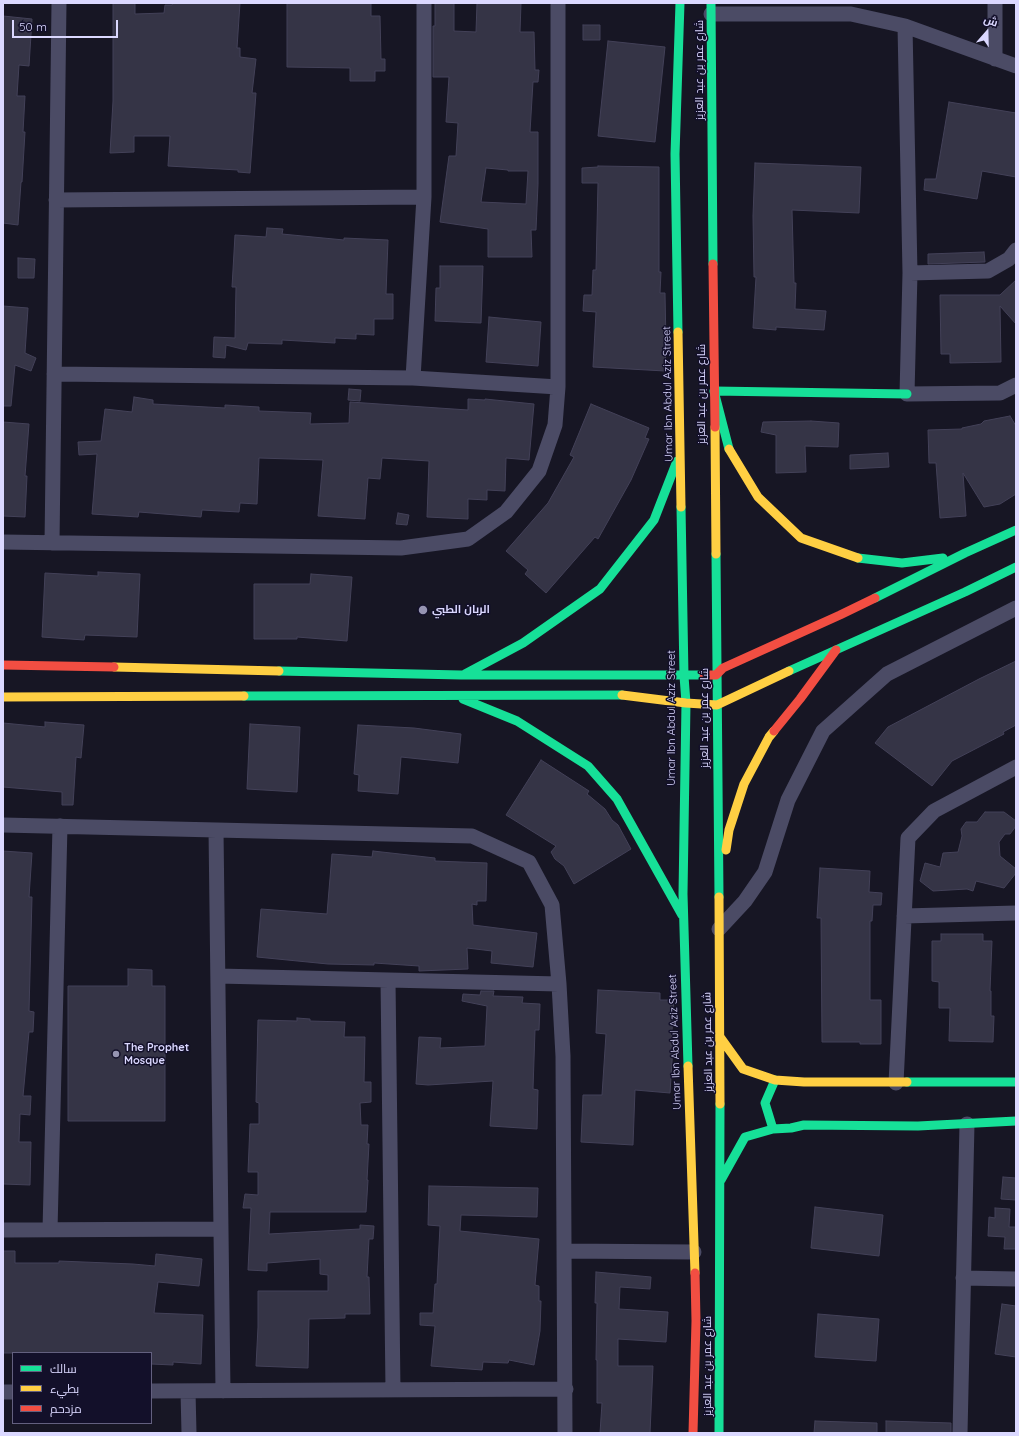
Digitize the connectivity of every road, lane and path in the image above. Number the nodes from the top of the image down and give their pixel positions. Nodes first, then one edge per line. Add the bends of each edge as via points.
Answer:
1 (59, 3) edge
2 (424, 3) edge
3 (558, 3) edge
4 (680, 3) edge
5 (995, 3) edge
6 (711, 9) edge
7 (851, 9) edge
8 (905, 26) junction
9 (995, 59) junction
10 (1016, 66) edge
11 (424, 196) junction
12 (56, 200) junction
13 (1016, 250) edge
14 (910, 273) junction
15 (54, 374) junction
16 (413, 378) junction
17 (1016, 384) edge
18 (558, 387) junction
19 (714, 391) junction
20 (907, 394) junction
21 (681, 451) junction
22 (1016, 530) edge
23 (3, 542) edge
24 (52, 543) junction
25 (965, 553) junction
26 (1016, 567) edge
27 (1016, 608) edge
28 (837, 649) junction
29 (3, 664) edge
30 (461, 675) junction
31 (716, 675) junction
32 (684, 676) junction
33 (453, 695) junction
34 (3, 697) edge
35 (686, 703) junction
36 (716, 705) junction
37 (1016, 767) edge
38 (3, 825) edge
39 (60, 826) junction
40 (216, 830) junction
41 (718, 896) junction
42 (1016, 913) edge
43 (904, 916) junction
44 (684, 918) junction
45 (718, 929) junction
46 (218, 976) junction
47 (388, 980) junction
48 (559, 984) junction
49 (720, 1037) junction
50 (775, 1080) junction
51 (1016, 1082) edge
52 (896, 1083) junction
53 (1016, 1121) edge
54 (967, 1124) junction
55 (772, 1129) junction
56 (721, 1180) junction
57 (221, 1229) junction
58 (3, 1230) edge
59 (50, 1230) junction
60 (564, 1251) junction
61 (694, 1252) junction
62 (963, 1278) junction
63 (1016, 1279) edge
64 (566, 1389) junction
65 (393, 1390) junction
66 (152, 1391) edge
67 (188, 1391) junction
68 (223, 1391) junction
69 (189, 1433) edge
70 (565, 1433) edge
71 (692, 1433) edge
72 (719, 1433) edge
73 (960, 1433) edge

1 - 12 street
2 - 11 street
3 - 18 street
4 - 21 street, Umar Ibn Abdul Aziz Street via 675,154
5 - 9 street
6 - 7 street
6 - 19 street, شارع عمر بن عبد العزيز
7 - 8 street
8 - 9 street
8 - 14 street
9 - 10 street
11 - 12 street
11 - 16 street
12 - 15 street
13 - 14 street via 1010,259 988,271
14 - 20 street
15 - 16 street
15 - 24 street
16 - 18 street
17 - 20 street via 1000,393
18 - 24 street via 556,425 539,471 506,512 468,539 401,548
19 - 20 street
19 - 25 street via 730,452 758,497 801,538 854,557 902,563
19 - 31 street, شارع عمر بن عبد العزيز
21 - 30 street via 654,520 600,589 523,644
21 - 32 street, Umar Ibn Abdul Aziz Street
22 - 25 street
23 - 24 street
25 - 31 street via 840,615 723,668
26 - 28 street
27 - 45 street via 887,674 824,731 788,800 765,872 745,901
28 - 36 street
28 - 41 street via 769,737 744,784 729,830
29 - 30 street
30 - 32 street
31 - 32 street
31 - 36 street, شارع عمر بن عبد العزيز
32 - 35 street, Umar Ibn Abdul Aziz Street
33 - 34 street
33 - 35 street via 630,694
33 - 44 street via 517,721 588,766 617,799
35 - 36 street
35 - 44 street, Umar Ibn Abdul Aziz Street
36 - 41 street, شارع عمر بن عبد العزيز
37 - 43 street via 934,811 908,838
38 - 39 street
39 - 40 street
39 - 59 street
40 - 46 street
40 - 48 street via 472,836 529,862 552,905
41 - 45 street, شارع عمر بن عبد العزيز
42 - 43 street
43 - 52 street
44 - 61 street, Umar Ibn Abdul Aziz Street
45 - 49 street, شارع عمر بن عبد العزيز
46 - 47 street
46 - 57 street
47 - 48 street
47 - 65 street
48 - 60 street via 563,1056
49 - 50 street via 743,1069
49 - 56 street, شارع عمر بن عبد العزيز
50 - 52 street
50 - 55 street via 765,1103
51 - 52 street
53 - 54 street
54 - 55 street via 804,1124
54 - 62 street
55 - 56 street via 745,1137
56 - 72 street, شارع عمر بن عبد العزيز
57 - 59 street
57 - 68 street
58 - 59 street
60 - 61 street
60 - 64 street
61 - 71 street, Umar Ibn Abdul Aziz Street via 696,1321
62 - 63 street
62 - 73 street
64 - 65 street
64 - 70 street
65 - 68 street
66 - 67 street
67 - 68 street
67 - 69 street

